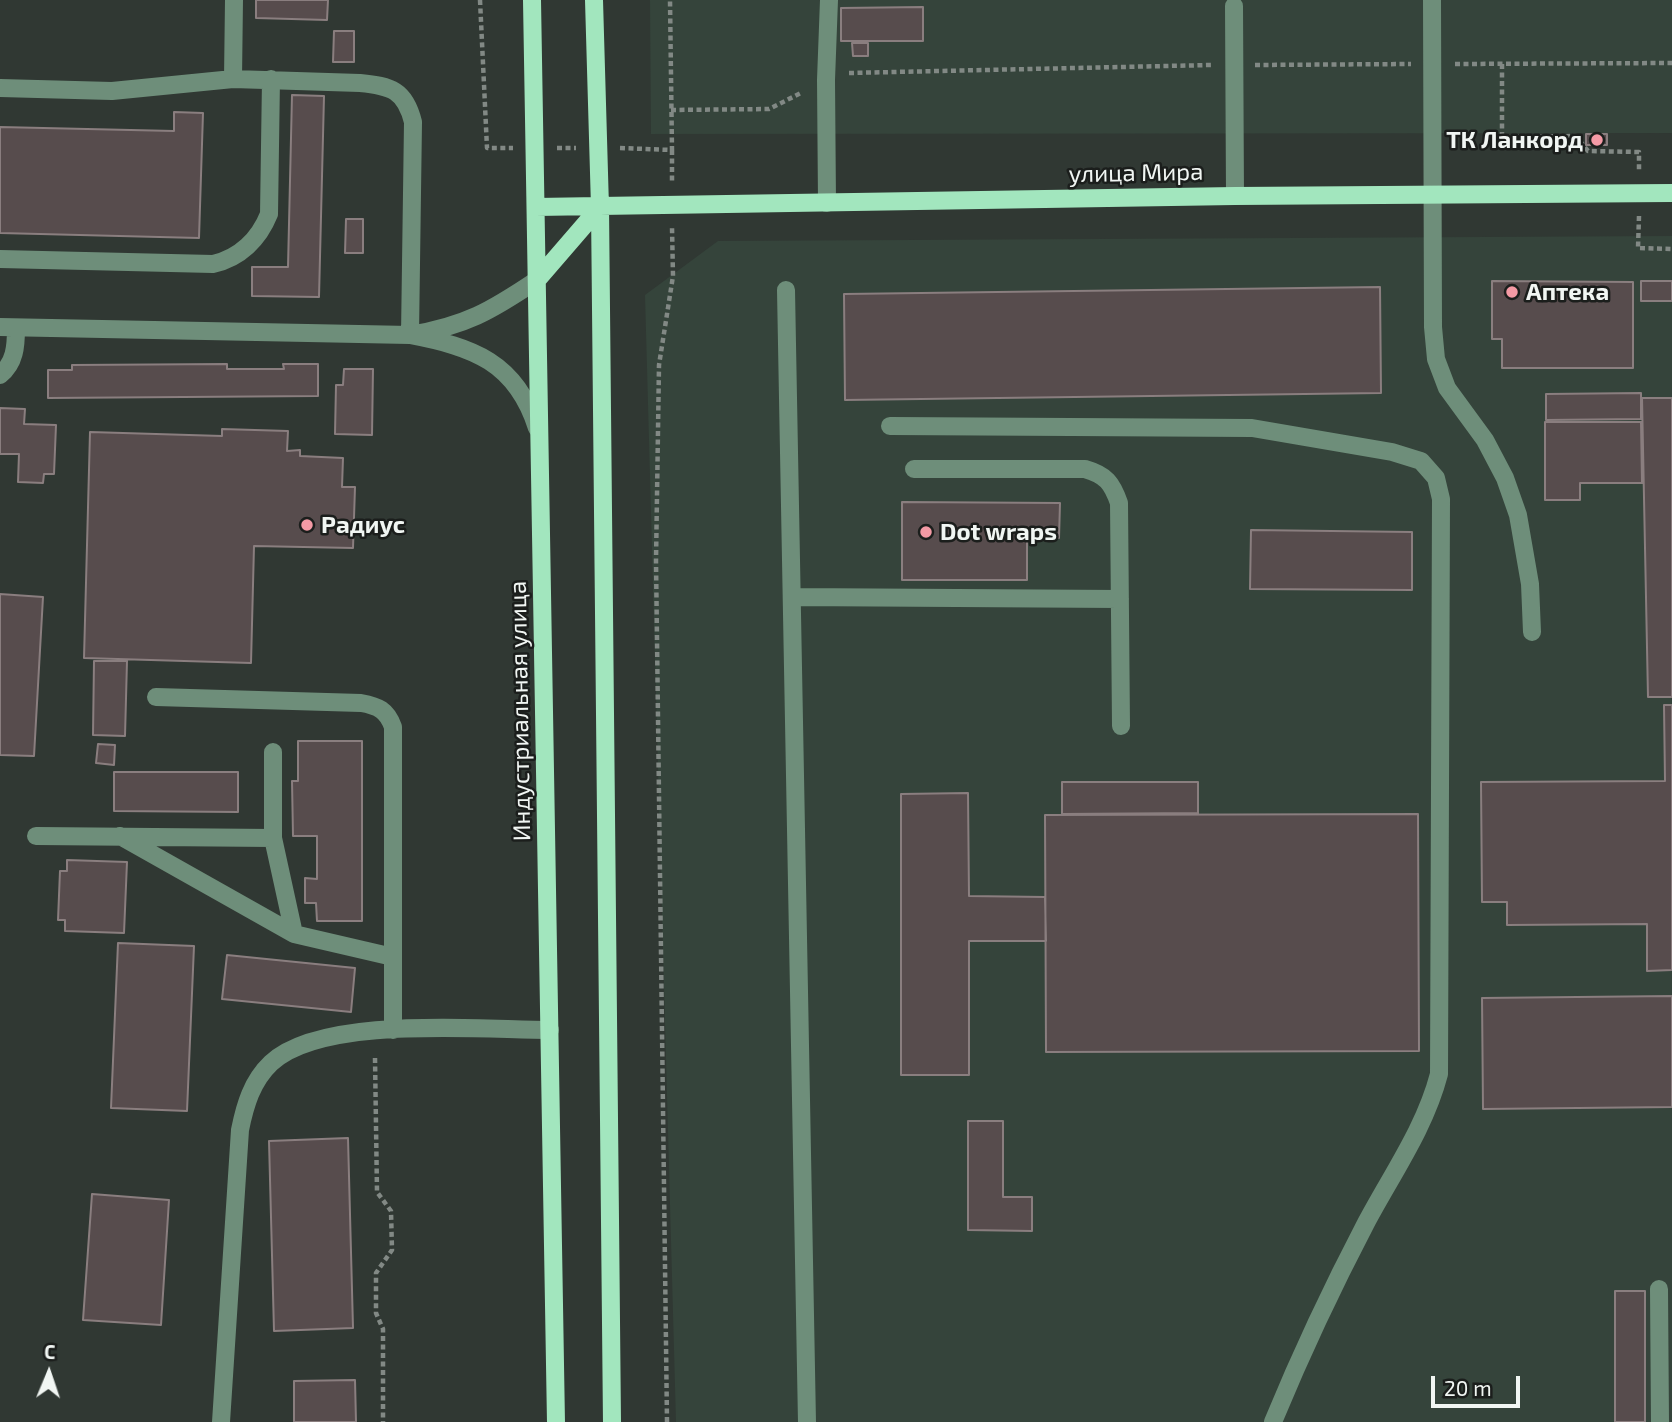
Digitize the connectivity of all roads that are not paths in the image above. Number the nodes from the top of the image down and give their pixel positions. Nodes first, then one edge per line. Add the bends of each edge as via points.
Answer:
1 (234, 0) edge
2 (532, 0) edge
3 (594, 0) edge
4 (829, 0) edge
5 (1432, 0) edge
6 (1234, 6) dead end
7 (233, 79) junction
8 (271, 79) junction
9 (0, 88) edge
10 (1672, 193) edge
11 (1433, 195) junction
12 (1235, 196) junction
13 (827, 203) junction
14 (536, 206) junction
15 (600, 207) junction
16 (0, 259) edge
17 (537, 280) junction
18 (786, 290) dead end
19 (8, 328) edge
20 (410, 335) junction
21 (0, 375) edge
22 (890, 426) dead end
23 (540, 435) junction
24 (914, 470) dead end
25 (793, 597) junction
26 (1119, 599) junction
27 (1532, 632) dead end
28 (156, 697) dead end
29 (1121, 726) dead end
30 (273, 752) dead end
31 (36, 836) dead end
32 (120, 836) junction
33 (273, 838) junction
34 (294, 934) junction
35 (393, 957) junction
36 (393, 1030) junction
37 (550, 1030) junction
38 (1659, 1289) dead end
39 (221, 1422) edge
40 (556, 1422) edge
41 (612, 1422) edge
42 (807, 1422) edge
43 (1273, 1422) edge
44 (1660, 1422) edge

1 - 7 street
2 - 14 main road, Индустриальная улица
3 - 15 main road
4 - 13 street
5 - 11 street
6 - 12 street
7 - 8 street
7 - 9 street via 112,91
8 - 16 street via 269,214 262,231 234,257 213,264
8 - 20 street via 379,85 398,92 409,104 413,122
10 - 11 main road, улица Мира
11 - 12 main road, улица Мира
11 - 27 street via 1436,359 1447,388 1485,440 1513,503 1530,584
12 - 13 main road, улица Мира
13 - 15 main road, улица Мира
14 - 15 main road, улица Мира
14 - 17 main road, Индустриальная улица
15 - 17 main road
15 - 41 main road
17 - 20 street via 475,319
17 - 23 main road, Индустриальная улица
18 - 25 street
19 - 20 street
19 - 21 street via 13,358
20 - 23 street via 448,342 495,364 529,402
22 - 43 street via 1252,428 1392,452 1421,461 1436,478 1441,499 1439,1074 1431,1105 1302,1350
23 - 37 main road, Индустриальная улица
24 - 26 street via 1085,469 1103,475 1114,487 1119,503
25 - 26 street
25 - 42 street
26 - 29 street
28 - 35 street via 361,703 388,715 393,727
30 - 33 street
31 - 32 street
32 - 33 street
32 - 34 street
33 - 34 street
34 - 35 street
35 - 36 street
36 - 37 street
36 - 39 street via 354,1032 296,1047 273,1061 250,1093 240,1130
37 - 40 main road, Индустриальная улица
38 - 44 street

